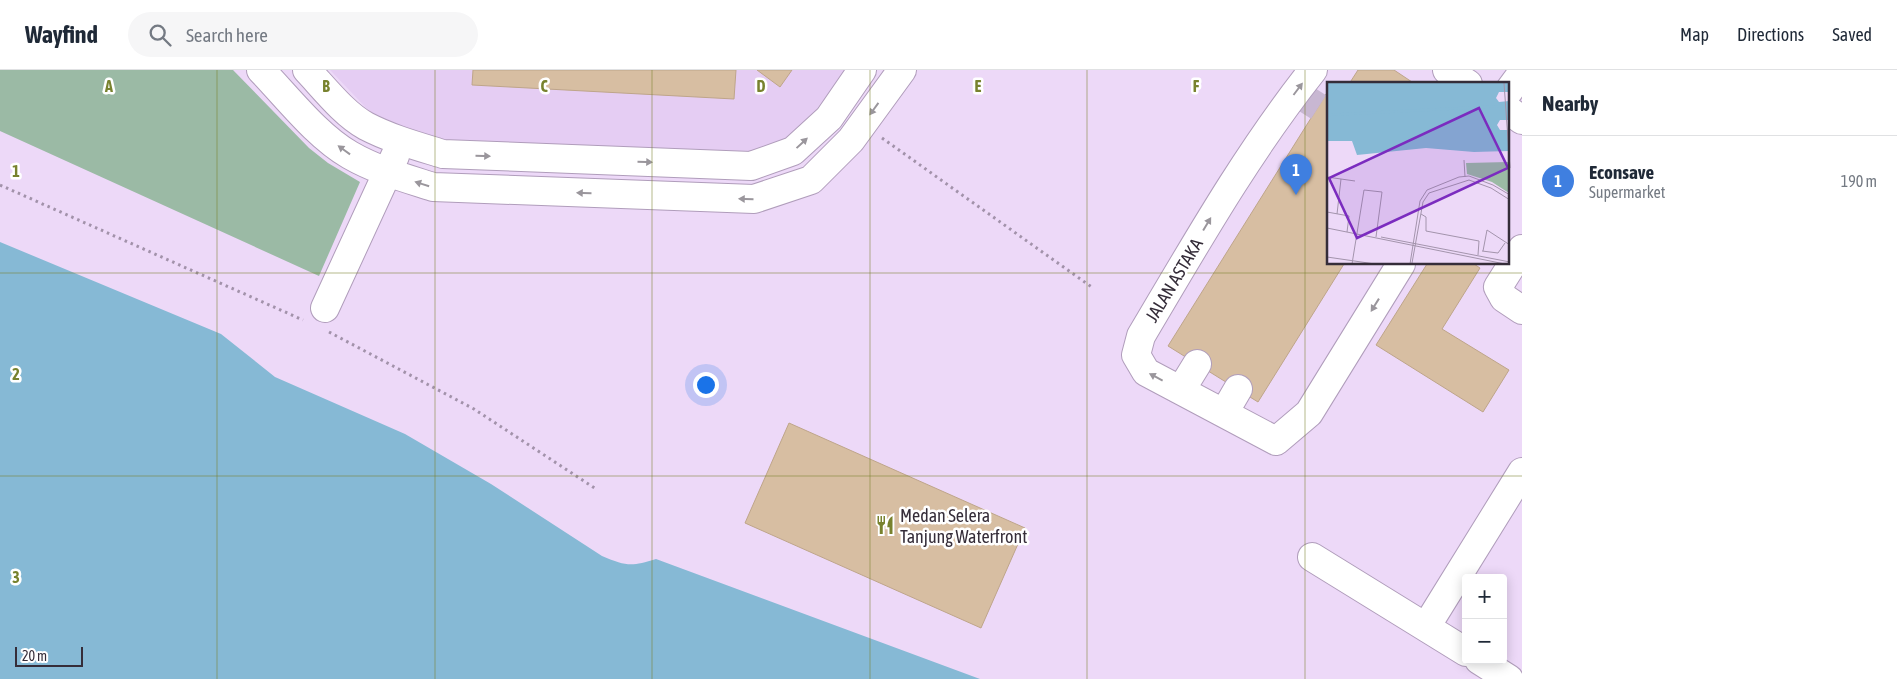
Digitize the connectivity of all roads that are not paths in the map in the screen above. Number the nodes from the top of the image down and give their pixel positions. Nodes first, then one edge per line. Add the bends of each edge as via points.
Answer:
1 (261, 70) edge
2 (307, 70) edge
3 (862, 70) edge
4 (902, 70) edge
5 (1313, 70) edge
6 (1447, 70) edge
7 (1455, 70) edge
8 (1522, 73) edge
9 (1465, 82) edge
10 (1470, 82) edge
11 (1510, 89) edge
12 (1510, 111) edge
13 (1522, 120) edge
14 (401, 141) junction
15 (387, 172) junction
16 (1522, 249) edge
17 (1400, 265) edge
18 (1522, 310) edge
19 (319, 320) road end
20 (1197, 364) dead end
21 (1238, 389) dead end
22 (1181, 390) junction
23 (1224, 413) junction
24 (1522, 472) edge
25 (1312, 557) dead end
26 (1426, 627) junction
27 (1462, 650) edge
28 (1486, 664) edge
29 (1510, 679) edge

15 -> 1 street via 350,155 324,135
2 - 14 street via 338,104 365,125
14 -> 3 street via 443,154 751,166 793,151 829,118
4 -> 15 street via 851,140 811,180 754,199 433,187
22 -> 5 street, JALAN ASTAKA via 1146,372 1136,355 1141,336 1227,191
6 - 9 street
7 - 10 street
8 - 11 street
12 - 13 street
14 - 15 street
15 - 19 street
16 - 18 street via 1498,287 1504,298
17 -> 23 street, JALAN ASTAKA via 1309,413 1276,441
20 - 22 street
21 - 23 street
22 - 23 street, JALAN ASTAKA
24 - 26 street
25 - 26 street
26 - 27 street
28 - 29 street

